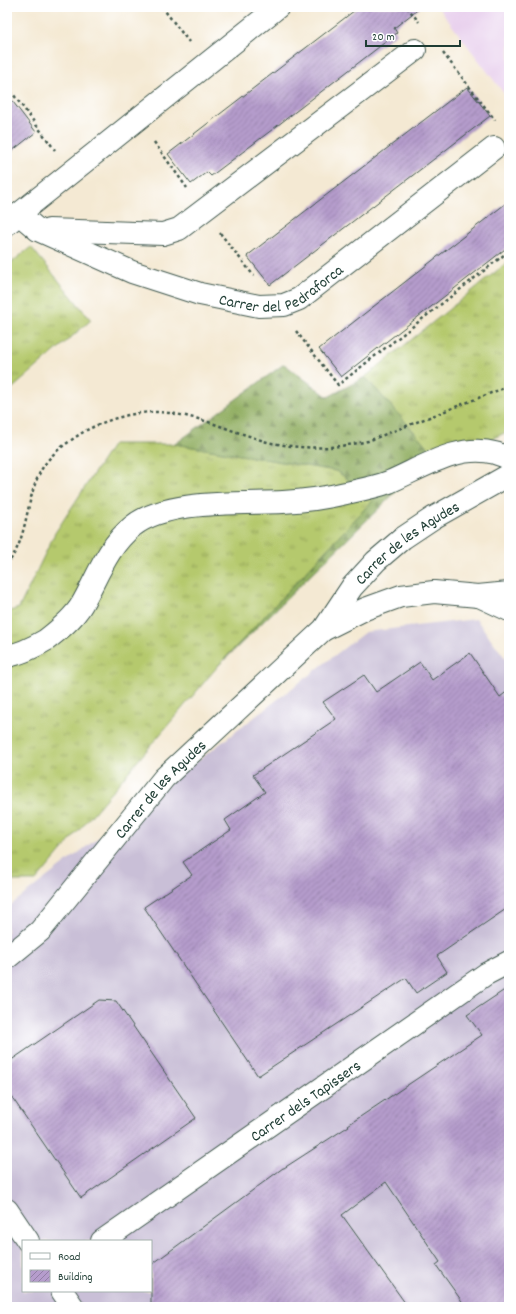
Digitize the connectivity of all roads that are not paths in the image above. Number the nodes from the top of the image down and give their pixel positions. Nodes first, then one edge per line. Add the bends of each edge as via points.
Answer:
1 (278, 7) edge
2 (415, 50) dead end
3 (494, 148) dead end
4 (13, 219) edge
5 (38, 230) junction
6 (509, 459) edge
7 (509, 475) edge
8 (509, 593) edge
9 (478, 596) junction
10 (509, 610) edge
11 (324, 629) junction
12 (7, 656) edge
13 (7, 958) edge
14 (509, 962) edge
15 (7, 1210) edge
16 (27, 1240) edge
17 (103, 1240) edge
18 (63, 1292) edge
19 (73, 1307) edge

1 - 4 street, Carrer del Pedraforca
2 - 5 street via 179,229 163,234
3 - 5 street, Carrer del Pedraforca via 299,299 284,305 259,306 193,291 132,272
4 - 5 street, Carrer del Pedraforca
6 - 12 street via 486,451 451,454 388,482 345,494 285,502 196,505 152,515 133,525 108,552 81,606 68,621 37,646
7 - 11 street, Carrer de les Agudes via 403,538 376,561 352,587
8 - 9 street, Carrer de les Agudes
9 - 10 street, Carrer de les Agudes
9 - 11 street, Carrer de les Agudes via 434,592 401,596 365,609
11 - 13 street, Carrer de les Agudes via 164,778 40,930
14 - 17 street, Carrer dels Tapissers via 486,974
15 - 16 street
18 - 19 street

